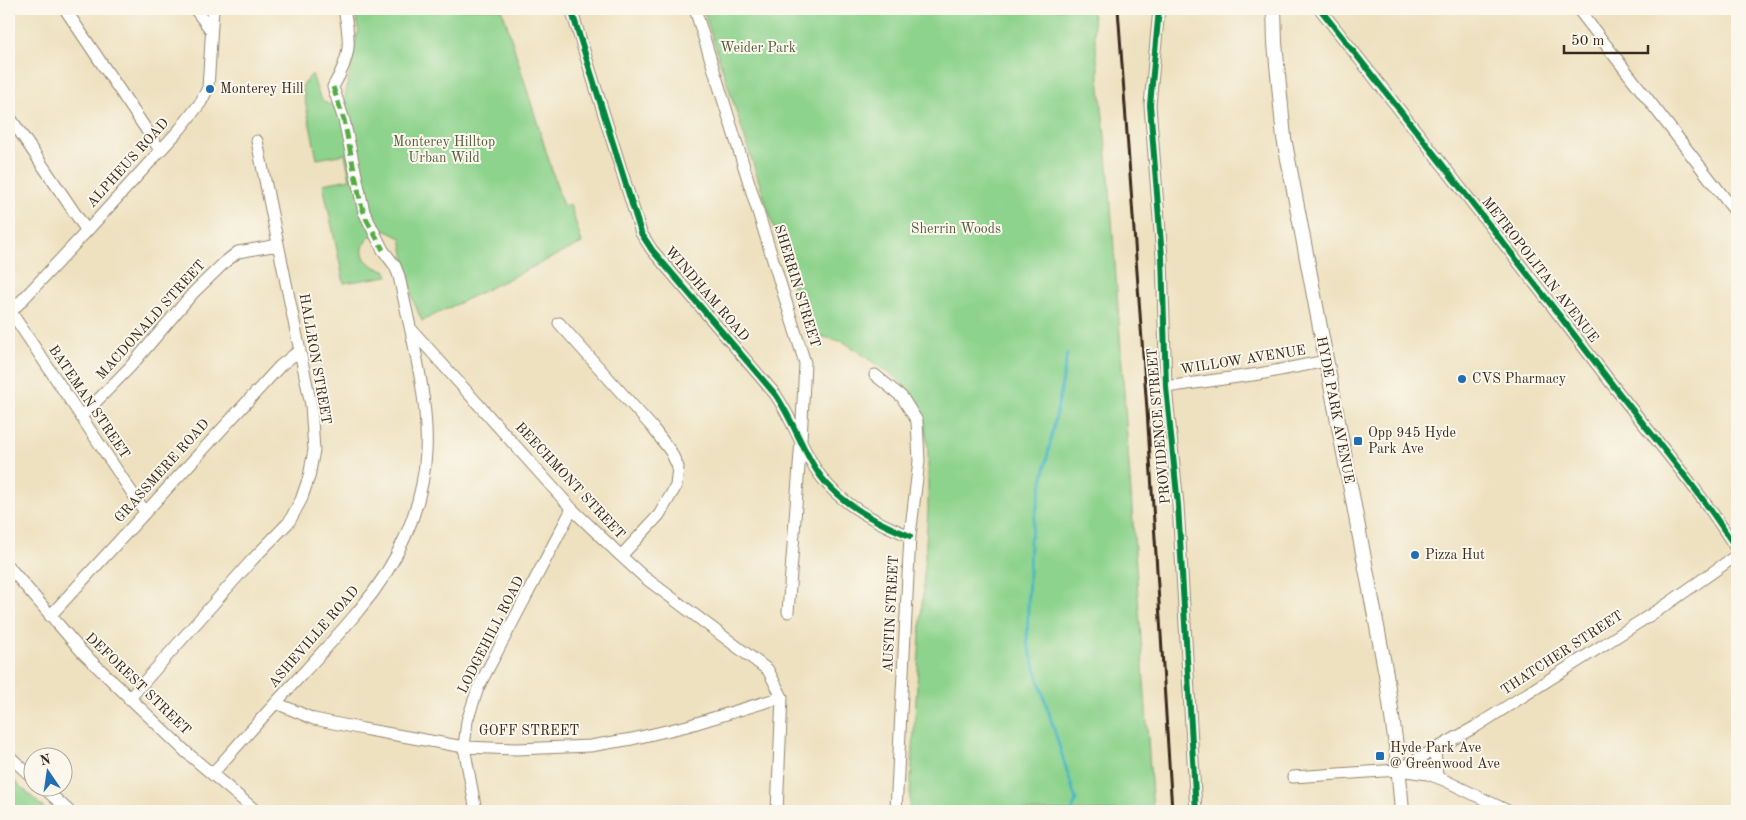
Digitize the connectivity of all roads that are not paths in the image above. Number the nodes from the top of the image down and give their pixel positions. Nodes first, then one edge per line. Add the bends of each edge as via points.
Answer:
1 (65, 9) edge
2 (195, 9) edge
3 (212, 9) edge
4 (344, 9) edge
5 (571, 9) edge
6 (695, 9) edge
7 (1159, 9) edge
8 (1274, 9) edge
9 (1320, 9) edge
10 (1578, 9) edge
11 (210, 30) junction
12 (9, 116) edge
13 (257, 141) dead end
14 (160, 150) junction
15 (1737, 214) edge
16 (87, 231) junction
17 (278, 245) junction
18 (10, 310) edge
19 (559, 323) dead end
20 (410, 328) junction
21 (300, 350) junction
22 (1326, 362) junction
23 (875, 375) dead end
24 (1166, 387) junction
25 (81, 417) junction
26 (801, 440) junction
27 (572, 509) junction
28 (145, 512) junction
29 (910, 536) junction
30 (1737, 550) edge
31 (1737, 555) edge
32 (620, 556) junction
33 (9, 568) edge
34 (788, 612) dead end
35 (50, 616) junction
36 (782, 697) junction
37 (129, 698) junction
38 (276, 703) junction
39 (464, 747) junction
40 (1435, 750) junction
41 (9, 756) edge
42 (22, 768) edge
43 (1398, 770) junction
44 (212, 774) junction
45 (1293, 777) dead end
46 (1437, 778) junction
47 (55, 798) edge
48 (69, 811) edge
49 (256, 811) edge
50 (476, 811) edge
51 (777, 811) edge
52 (896, 811) edge
53 (1196, 811) edge
54 (1402, 811) edge
55 (1508, 811) edge

1 - 14 street
2 - 11 street
3 - 11 street, ALPHEUS ROAD
4 - 20 street, BEECHMONT STREET via 349,46 333,87 344,120 364,212 397,271
5 - 26 street, WINDHAM ROAD via 642,233 652,250 767,383 785,408
6 - 26 street, SHERRIN STREET via 803,355
7 - 24 street, PROVIDENCE STREET via 1150,105 1162,257
8 - 22 main road, HYDE PARK AVENUE via 1284,138
9 - 30 street, METROPOLITAN AVENUE via 1716,516
10 - 15 street
11 - 14 street, ALPHEUS ROAD via 208,88 201,102
12 - 16 street
13 - 17 street, HALLRON STREET
14 - 16 street, ALPHEUS ROAD
16 - 18 street, ALPHEUS ROAD
17 - 21 street, HALLRON STREET
17 - 25 street, MACDONALD STREET via 238,252 225,262
18 - 25 street, BATEMAN STREET
19 - 32 street via 652,427 678,467 676,486 659,515
20 - 27 street, BEECHMONT STREET
20 - 38 street, ASHEVILLE ROAD via 425,413 426,451 422,490 407,533 393,562 360,609
21 - 28 street, GRASSMERE ROAD via 280,366
21 - 37 street, HALLRON STREET via 311,405 314,450 301,500 289,522
22 - 24 street, WILLOW AVENUE
22 - 43 main road, HYDE PARK AVENUE via 1386,674
23 - 29 street, AUSTIN STREET via 902,397 917,421 919,461
24 - 53 street, PROVIDENCE STREET via 1178,505
25 - 28 street, BATEMAN STREET
26 - 29 street, WINDHAM ROAD via 822,479 840,496
26 - 34 street, SHERRIN STREET
27 - 32 street, BEECHMONT STREET
27 - 39 street, LODGEHILL ROAD via 478,688 467,721
28 - 35 street, GRASSMERE ROAD
29 - 52 street, AUSTIN STREET
31 - 40 street, THATCHER STREET via 1666,605
32 - 36 street, BEECHMONT STREET via 768,670
33 - 35 street, DEFOREST STREET
35 - 37 street, DEFOREST STREET
36 - 39 street, GOFF STREET via 687,726 590,746
36 - 51 street
37 - 44 street, DEFOREST STREET
38 - 39 street, GOFF STREET via 314,719
38 - 44 street, ASHEVILLE ROAD
39 - 50 street, LODGEHILL ROAD
40 - 43 street, THATCHER STREET
40 - 46 street
41 - 42 street
43 - 45 street
43 - 46 street
43 - 54 main road, HYDE PARK AVENUE
44 - 49 street, DEFOREST STREET
46 - 55 street
47 - 48 street

